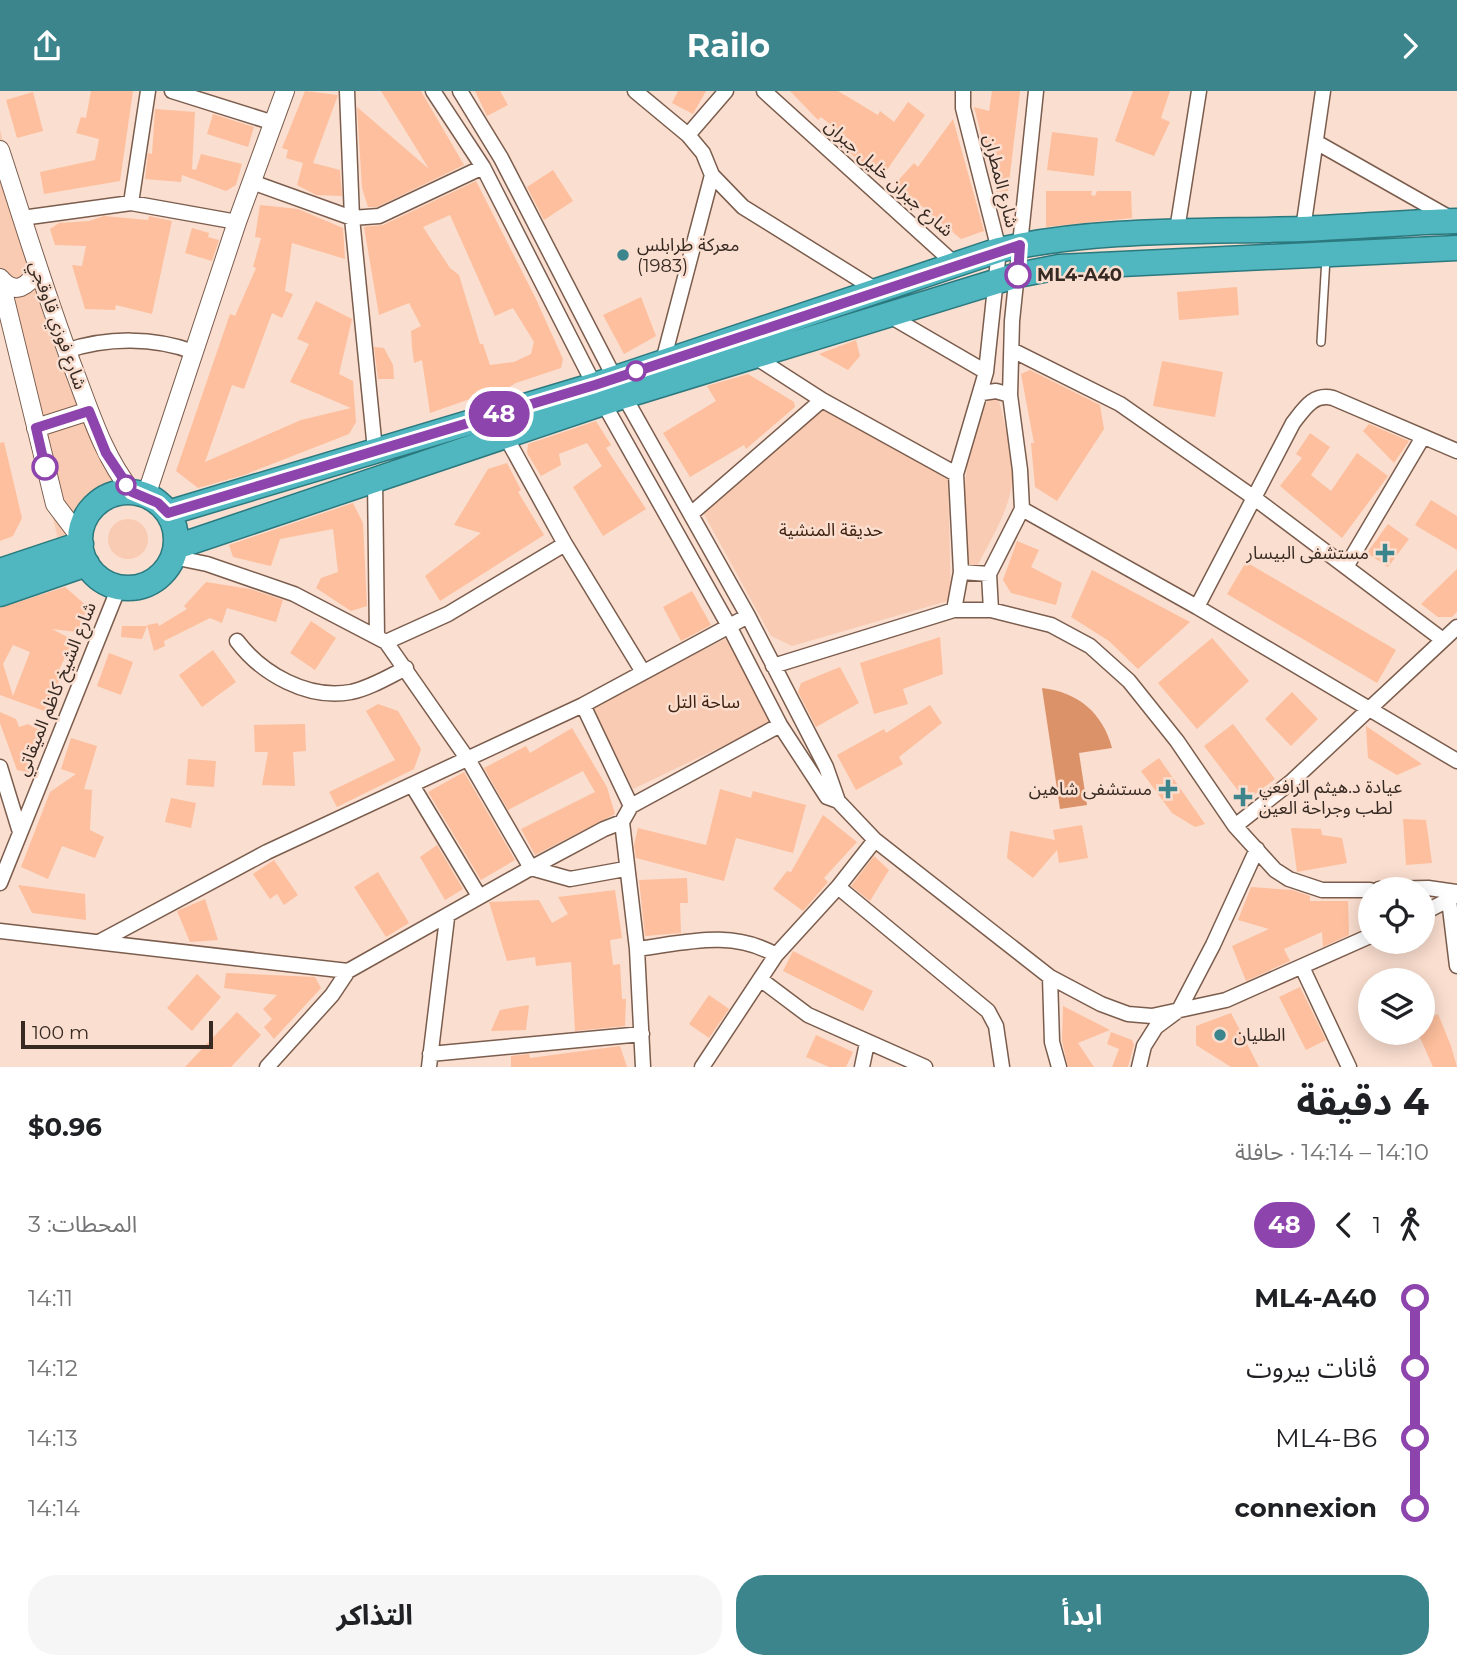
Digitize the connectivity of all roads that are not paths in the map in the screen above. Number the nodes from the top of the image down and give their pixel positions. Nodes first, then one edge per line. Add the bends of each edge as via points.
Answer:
1 (148, 91) edge
2 (172, 91) edge
3 (285, 91) edge
4 (347, 91) edge
5 (432, 91) edge
6 (460, 91) edge
7 (635, 91) edge
8 (726, 91) edge
9 (764, 91) edge
10 (963, 91) edge
11 (1037, 91) edge
12 (1199, 91) edge
13 (1323, 91) edge
14 (274, 123) junction
15 (688, 135) junction
16 (1316, 142) junction
17 (0, 150) edge
18 (483, 167) junction
19 (712, 175) junction
20 (252, 183) junction
21 (131, 203) junction
22 (22, 218) junction
23 (352, 218) junction
24 (1456, 221) edge
25 (237, 222) junction
26 (1303, 229) junction
27 (1177, 230) junction
28 (1009, 247) junction
29 (1457, 248) edge
30 (1326, 254) junction
31 (956, 265) junction
32 (38, 269) junction
33 (1018, 275) junction
34 (0, 278) edge
35 (993, 280) junction
36 (878, 291) junction
37 (888, 315) junction
38 (1321, 342) dead end
39 (1012, 350) junction
40 (66, 351) junction
41 (194, 352) junction
42 (752, 355) junction
43 (663, 361) junction
44 (986, 372) junction
45 (610, 391) junction
46 (982, 393) junction
47 (1010, 395) junction
48 (822, 400) junction
49 (89, 411) junction
50 (36, 428) junction
51 (506, 436) junction
52 (1423, 437) junction
53 (375, 450) junction
54 (1457, 451) edge
55 (956, 474) junction
56 (375, 479) junction
57 (139, 494) junction
58 (1253, 497) junction
59 (1021, 509) junction
60 (168, 513) junction
61 (692, 513) junction
62 (565, 544) junction
63 (83, 548) junction
64 (175, 552) junction
65 (1346, 567) junction
66 (0, 571) edge
67 (961, 572) junction
68 (989, 574) junction
69 (119, 587) junction
70 (0, 594) edge
71 (1197, 607) junction
72 (954, 610) junction
73 (992, 610) junction
74 (748, 616) junction
75 (729, 625) junction
76 (1457, 627) edge
77 (381, 639) junction
78 (1443, 640) junction
79 (237, 641) dead end
80 (773, 666) junction
81 (406, 669) junction
82 (643, 672) junction
83 (583, 705) junction
84 (1370, 710) junction
85 (780, 725) junction
86 (469, 761) junction
87 (1457, 761) edge
88 (0, 767) edge
89 (412, 785) junction
90 (838, 801) junction
91 (631, 806) junction
92 (622, 822) junction
93 (1235, 826) junction
94 (19, 829) junction
95 (875, 839) junction
96 (1257, 849) junction
97 (531, 868) junction
98 (625, 869) junction
99 (0, 883) edge
100 (838, 887) junction
101 (1435, 890) edge
102 (1358, 891) edge
103 (1454, 896) edge
104 (479, 897) junction
105 (1435, 906) edge
106 (447, 918) junction
107 (0, 931) edge
108 (101, 941) junction
109 (1358, 941) edge
110 (637, 949) junction
111 (776, 955) junction
112 (1457, 966) edge
113 (1302, 967) junction
114 (348, 971) junction
115 (1050, 977) junction
116 (760, 979) junction
117 (1179, 1010) junction
118 (642, 1034) junction
119 (867, 1043) junction
120 (430, 1061) edge
121 (267, 1067) edge
122 (643, 1067) edge
123 (702, 1067) edge
124 (862, 1067) edge
125 (925, 1067) edge
126 (1002, 1067) edge
127 (1059, 1067) edge
128 (1139, 1067) edge
129 (1349, 1067) edge

1 - 21 street
2 - 14 street
3 - 14 street
4 - 23 street
5 - 18 street
6 - 45 street via 501,158
7 - 15 street
8 - 15 street
9 - 31 street, شارع جبران خليل جبران
10 - 28 street, شارع المطران via 963,108
11 - 28 street
12 - 27 street
13 - 16 street
14 - 20 street
15 - 19 street via 703,153
16 - 24 street
16 - 26 street
17 - 22 street, شارع فوزي قاوقجي
18 - 23 street via 379,216
18 - 45 street
19 - 36 street via 756,216
19 - 43 street
20 - 23 street
20 - 25 street
21 - 22 street
21 - 25 street
22 - 32 street, شارع فوزي قاوقجي
23 - 53 street
24 - 26 highway
25 - 41 street
26 - 27 highway
27 - 28 highway
28 - 31 highway
28 - 33 street
28 - 35 street, شارع المطران
29 - 30 highway
30 - 33 highway via 1059,267
30 - 38 lane
31 - 36 highway
32 - 34 street via 19,289 10,288
32 - 40 street, شارع فوزي قاوقجي
33 - 35 highway
33 - 39 street
34 - 50 street
35 - 37 highway
35 - 44 street, شارع المطران
36 - 43 highway
37 - 42 highway
37 - 44 street
39 - 47 street
39 - 58 street via 1120,404
40 - 41 street via 114,341 174,345
40 - 49 street, شارع فوزي قاوقجي
41 - 57 street
42 - 45 highway
42 - 48 street
43 - 45 highway
44 - 46 street, شارع المطران
45 - 51 highway
45 - 53 highway
45 - 61 street
45 - 75 street
46 - 47 street
46 - 55 street, شارع المطران
47 - 59 street
48 - 55 street
48 - 61 street
49 - 50 street
49 - 57 street, شارع فوزي قاوقجي via 106,453
50 - 63 street via 55,503
51 - 56 highway
51 - 62 street
52 - 54 street
52 - 58 street via 1333,398 1315,399 1293,423
52 - 65 street
53 - 60 highway
55 - 67 street
56 - 64 highway
56 - 77 street
57 - 60 highway
57 - 63 highway via 103,499 88,516
58 - 65 street
58 - 71 street
59 - 68 street
59 - 71 street
60 - 64 highway via 174,526
61 - 74 street
62 - 77 street via 448,614
62 - 82 street
63 - 66 highway
63 - 69 highway via 95,575
63 - 70 highway
64 - 69 highway via 158,579 132,588
64 - 77 street via 294,594
65 - 78 street
67 - 68 street
67 - 72 street
68 - 73 street
69 - 94 street, شارع الشيخ كاظم الميقاتي
71 - 84 street
72 - 73 street
72 - 80 street
73 - 93 street via 1051,625 1090,646 1137,691
74 - 75 street
74 - 80 street
75 - 82 street
75 - 85 street
76 - 78 street
77 - 81 street
78 - 84 street
79 - 81 street via 252,661 270,673 321,692 349,693
80 - 90 street via 826,767
81 - 86 street
82 - 83 street
83 - 86 street
83 - 91 street
84 - 87 street
84 - 93 street
85 - 90 street via 820,789
85 - 91 street
86 - 89 street
86 - 97 street
88 - 94 street
89 - 104 street
89 - 108 street via 267,852
90 - 95 street
91 - 92 street
92 - 97 street
92 - 98 street
93 - 96 street
94 - 99 street, شارع الشيخ كاظم الميقاتي
95 - 100 street
95 - 115 street
96 - 102 street via 1275,870 1304,885
96 - 117 street
97 - 98 street via 570,879
97 - 104 street
98 - 110 street
100 - 111 street
100 - 126 street via 988,1011 996,1026
101 - 103 street
103 - 105 street
103 - 112 street
104 - 106 street
106 - 114 street
106 - 120 street
107 - 108 street
108 - 114 street
109 - 113 street
110 - 111 street via 713,939 746,940
110 - 118 street
111 - 116 street
113 - 117 street via 1226,1000
113 - 129 street
114 - 121 street
115 - 117 street via 1128,1014 1152,1016
115 - 127 street via 1052,1042
116 - 119 street via 807,1015
116 - 123 street
117 - 128 street via 1156,1027 1144,1046
118 - 120 street
118 - 122 street
119 - 124 street
119 - 125 street

